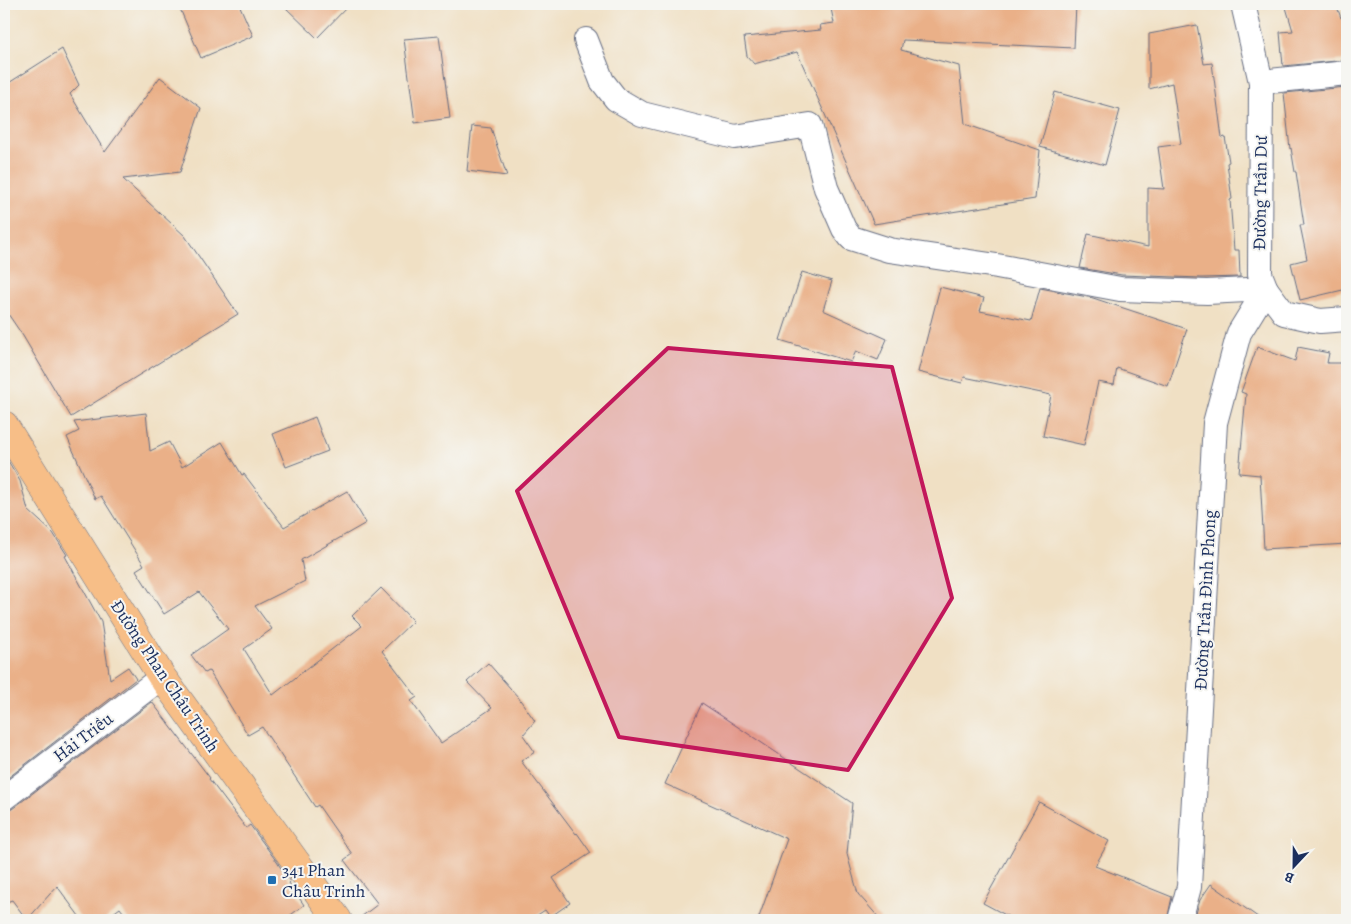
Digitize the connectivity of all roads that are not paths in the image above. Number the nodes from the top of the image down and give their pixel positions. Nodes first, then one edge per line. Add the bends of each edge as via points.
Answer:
1 (1243, 4) edge
2 (586, 40) dead end
3 (1347, 73) edge
4 (1261, 82) junction
5 (1266, 289) junction
6 (1347, 319) edge
7 (4, 424) edge
8 (162, 677) junction
9 (4, 798) edge
10 (338, 920) edge
11 (1180, 920) edge

1 - 4 street, Đường Trần Dư
2 - 5 street via 602,81 616,99 642,114 736,137 810,125 826,188 851,238 889,250 1120,289 1207,292
3 - 4 street
4 - 5 street, Đường Trần Dư via 1260,274
5 - 6 street, Đường Trần Dư via 1284,313 1320,321
5 - 11 street, Đường Trần Đình Phong via 1239,333 1215,423 1189,887
7 - 8 main road, Đường Phan Châu Trinh
8 - 9 street, Hải Triều
8 - 10 main road, Đường Phan Châu Trinh

